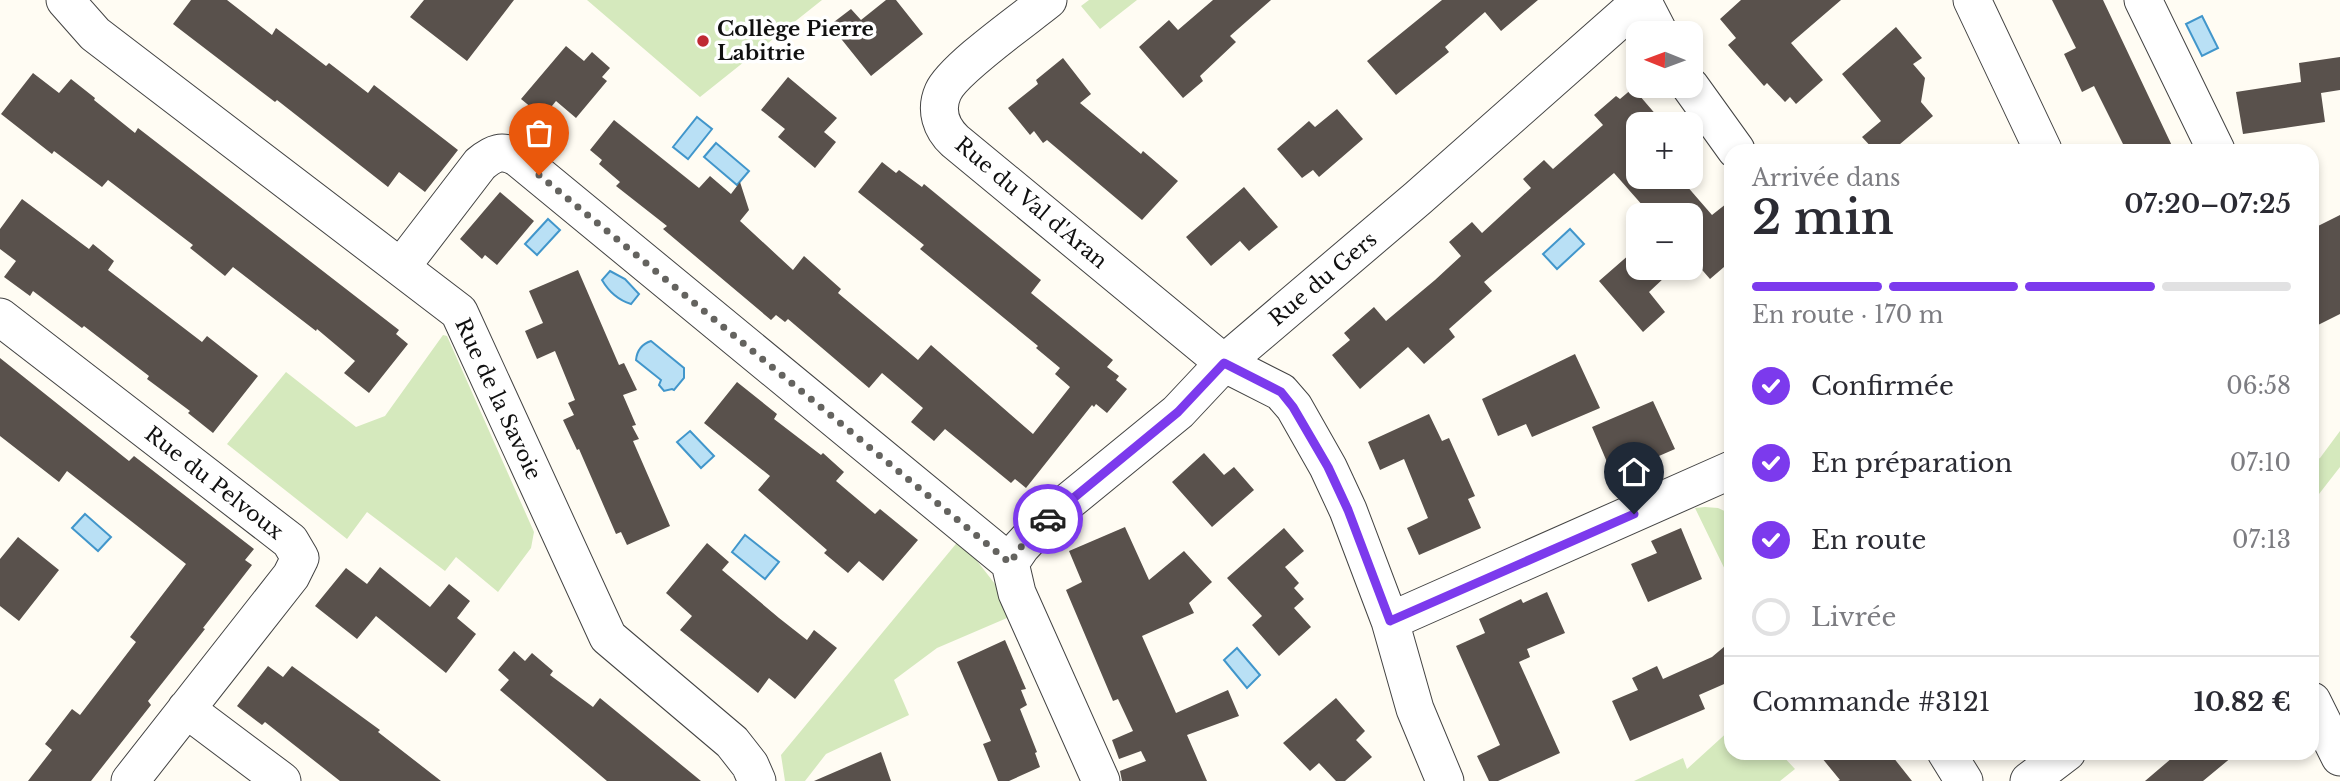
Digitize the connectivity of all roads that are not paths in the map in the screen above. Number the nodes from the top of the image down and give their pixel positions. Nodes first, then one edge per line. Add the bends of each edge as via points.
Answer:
1 (65, 0) edge
2 (1048, 0) edge
3 (1642, 0) edge
4 (1972, 0) edge
5 (2143, 0) edge
6 (1653, 21) edge
7 (1699, 98) edge
8 (1732, 144) edge
9 (2040, 144) edge
10 (2213, 144) edge
11 (401, 267) junction
12 (0, 317) edge
13 (1224, 363) junction
14 (1724, 476) edge
15 (1010, 563) junction
16 (1390, 621) junction
17 (186, 709) junction
18 (2319, 714) edge
19 (2339, 750) edge
20 (1951, 760) edge
21 (2057, 760) edge
22 (130, 781) edge
23 (282, 781) edge
24 (757, 781) edge
25 (1101, 781) edge
26 (1445, 781) edge
27 (1964, 781) edge
28 (2029, 781) edge

1 - 11 street, Rue de la Savoie via 95,34
2 - 13 street, Rue du Val d'Aran via 952,79 940,100 944,130
3 - 6 street
3 - 13 street, Rue du Gers
4 - 9 street
5 - 10 street
7 - 8 street
11 - 15 street via 480,164 496,153 512,154
11 - 24 street, Rue de la Savoie via 459,312 608,637 732,742
12 - 17 street, Rue du Pelvoux via 290,541 298,552 296,571
13 - 15 street, Rue du Gers via 1178,412 1033,533
13 - 16 street, Rue du Val d'Aran via 1281,392 1293,407 1343,499
14 - 16 street
15 - 25 street via 1017,593
16 - 26 street, Rue du Val d'Aran via 1415,709
17 - 22 street, Rue du Pelvoux
17 - 23 street
18 - 19 street
20 - 27 street
21 - 28 street

